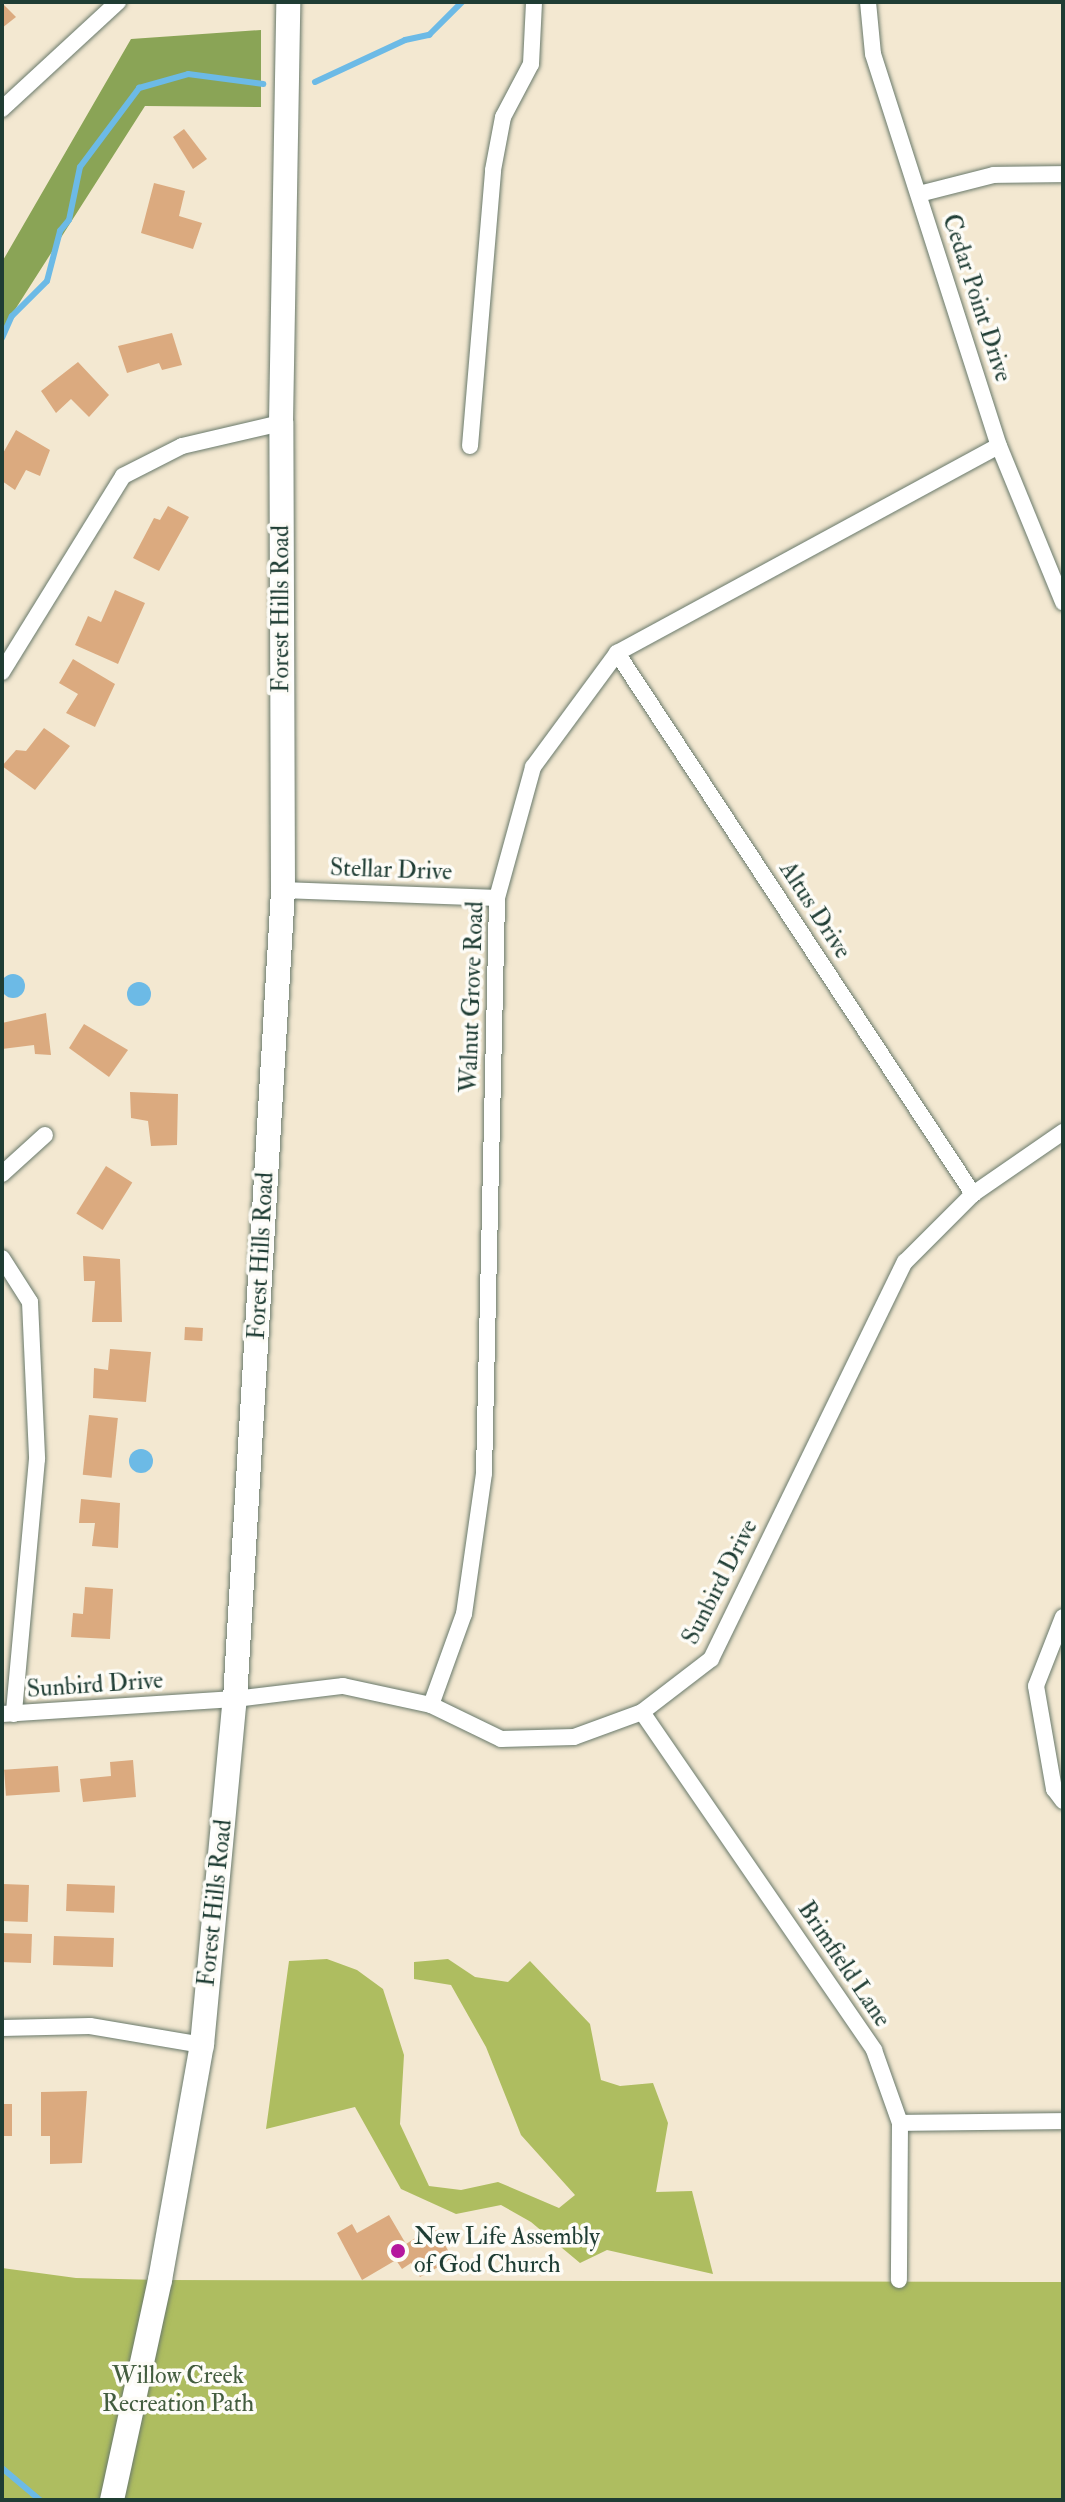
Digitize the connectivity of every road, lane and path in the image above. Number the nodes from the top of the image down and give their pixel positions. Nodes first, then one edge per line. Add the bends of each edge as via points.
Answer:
1 (118, 2) edge
2 (288, 2) edge
3 (534, 2) edge
4 (868, 2) edge
5 (2, 109) edge
6 (1063, 174) edge
7 (919, 194) junction
8 (281, 423) junction
9 (470, 446) dead end
10 (999, 446) junction
11 (1063, 602) edge
12 (617, 653) junction
13 (2, 672) edge
14 (283, 890) junction
15 (497, 898) junction
16 (1063, 1132) edge
17 (45, 1135) dead end
18 (2, 1174) edge
19 (973, 1194) junction
20 (2, 1258) edge
21 (1063, 1617) edge
22 (235, 1699) junction
23 (431, 1705) junction
24 (642, 1712) junction
25 (8, 1714) edge
26 (1063, 1801) edge
27 (2, 2028) edge
28 (202, 2045) junction
29 (1063, 2121) edge
30 (900, 2123) junction
31 (899, 2280) dead end
32 (112, 2500) edge

1 - 5 street
2 - 8 street, Forest Hills Road
3 - 9 street via 531,64 503,117 493,170
4 - 7 street, Cedar Point Drive via 873,54
6 - 7 street via 994,175
7 - 10 street, Cedar Point Drive
8 - 13 street via 182,446 123,476
8 - 14 street, Forest Hills Road
10 - 11 street, Cedar Point Drive
10 - 12 street, Walnut Grove Road
12 - 15 street, Walnut Grove Road via 533,767
12 - 19 street, Altus Drive
14 - 15 street, Stellar Drive
14 - 22 street, Forest Hills Road
15 - 23 street, Walnut Grove Road via 484,1473 464,1614
16 - 19 street, Sunbird Drive
17 - 18 street
19 - 24 street, Sunbird Drive via 905,1262 711,1659
20 - 25 street via 30,1302 37,1459
21 - 26 street via 1036,1686 1054,1789
22 - 23 street, Sunbird Drive via 343,1686
22 - 25 street, Sunbird Drive
22 - 28 street, Forest Hills Road
23 - 24 street, Sunbird Drive via 501,1739 574,1737
24 - 30 street, Brimfield Lane via 874,2050
27 - 28 street via 90,2026
28 - 32 street, Forest Hills Road via 160,2280
29 - 30 street
30 - 31 street, Brimfield Lane

